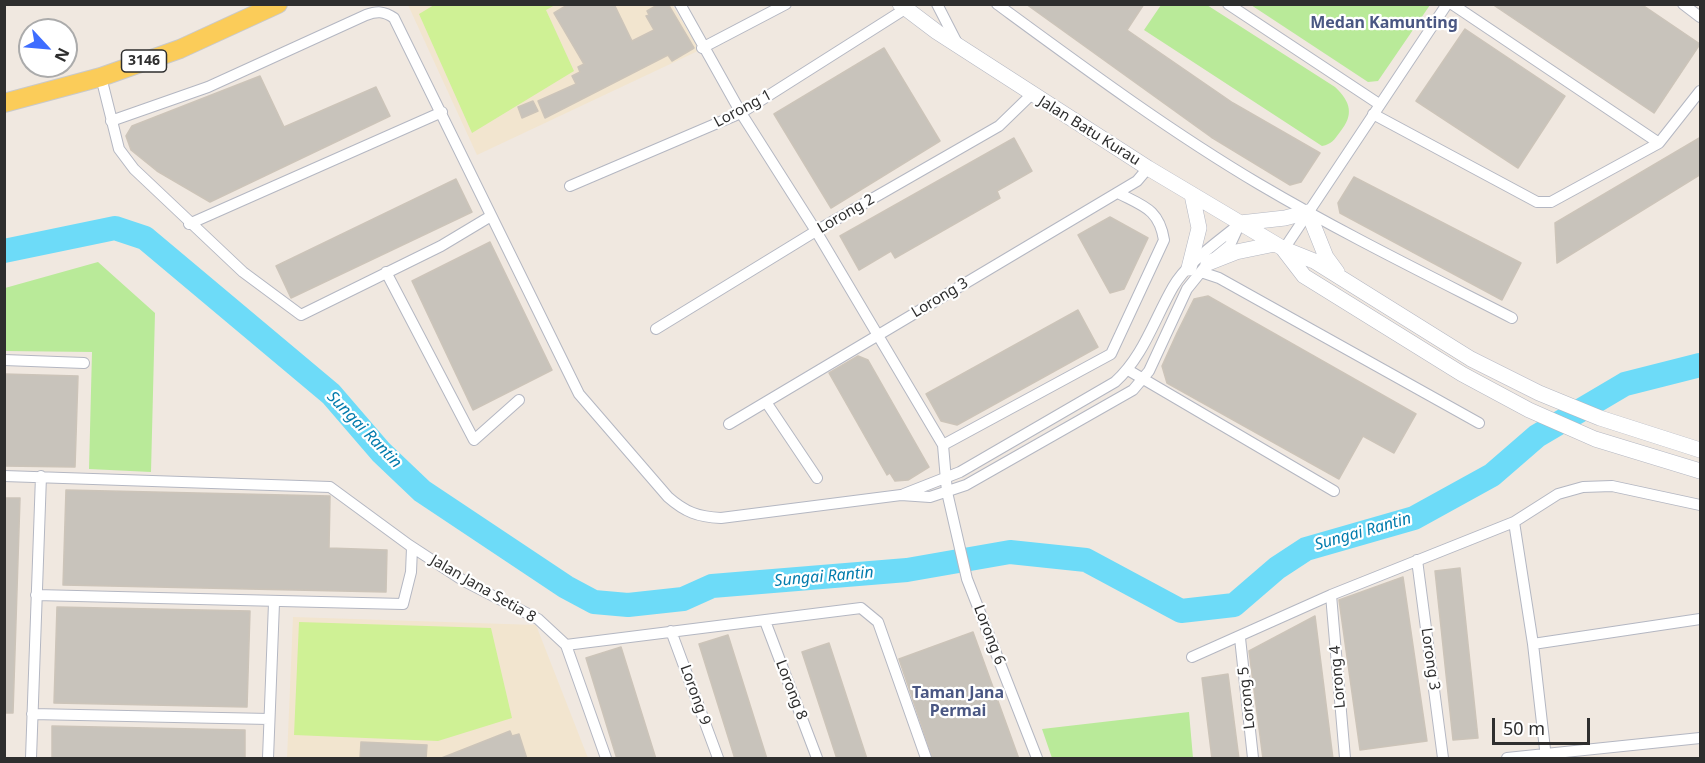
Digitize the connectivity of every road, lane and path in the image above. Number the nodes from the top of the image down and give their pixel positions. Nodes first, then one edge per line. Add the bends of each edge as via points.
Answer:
1 (278, 4) edge
2 (680, 4) edge
3 (786, 4) edge
4 (936, 4) edge
5 (997, 4) edge
6 (1228, 4) edge
7 (1447, 4) edge
8 (1452, 4) edge
9 (1683, 4) edge
10 (902, 7) edge
11 (1701, 16) edge
12 (958, 46) junction
13 (702, 48) junction
14 (100, 76) junction
15 (1701, 91) edge
16 (1032, 94) junction
17 (4, 103) edge
18 (1379, 104) junction
19 (442, 112) junction
20 (741, 113) junction
21 (1373, 114) junction
22 (111, 121) junction
23 (1659, 143) junction
24 (1148, 168) junction
25 (570, 186) dead end
26 (1118, 193) junction
27 (1192, 195) junction
28 (1308, 212) junction
29 (491, 216) junction
30 (1240, 223) junction
31 (189, 224) junction
32 (816, 231) junction
33 (1279, 246) junction
34 (1199, 268) junction
35 (386, 272) junction
36 (1345, 281) junction
37 (1512, 318) dead end
38 (656, 329) dead end
39 (878, 336) junction
40 (4, 360) edge
41 (84, 363) dead end
42 (1128, 370) junction
43 (1143, 379) junction
44 (519, 400) dead end
45 (766, 402) junction
46 (1479, 423) dead end
47 (729, 424) dead end
48 (943, 445) junction
49 (1701, 450) edge
50 (1701, 471) edge
51 (4, 476) edge
52 (41, 476) junction
53 (946, 477) junction
54 (817, 478) dead end
55 (1334, 491) dead end
56 (947, 492) junction
57 (901, 495) junction
58 (1701, 505) edge
59 (1514, 522) junction
60 (412, 548) junction
61 (1416, 560) junction
62 (36, 595) junction
63 (1331, 595) junction
64 (274, 603) junction
65 (1701, 620) edge
66 (765, 621) junction
67 (671, 631) junction
68 (1240, 638) junction
69 (1533, 644) junction
70 (566, 645) junction
71 (1192, 657) dead end
72 (32, 714) junction
73 (269, 719) junction
74 (1701, 738) edge
75 (1545, 756) edge
76 (31, 759) edge
77 (268, 759) edge
78 (606, 759) edge
79 (718, 759) edge
80 (817, 759) edge
81 (926, 759) edge
82 (1037, 759) edge
83 (1253, 759) edge
84 (1345, 759) edge
85 (1443, 759) edge
86 (1507, 759) edge

1 - 14 main road, 3146 via 180,49
2 - 13 street
3 - 13 street
4 - 12 street
5 - 28 street via 1188,138
6 - 18 street
7 - 18 street
8 - 23 street
9 - 11 street
10 - 12 main road, Jalan Batu Kurau
10 - 20 street, Lorong 1
12 - 16 main road, Jalan Batu Kurau
13 - 20 street
14 - 17 main road, 3146
14 - 22 street
15 - 23 street
16 - 24 main road, Jalan Batu Kurau
16 - 32 street, Lorong 2 via 999,126
18 - 21 street
19 - 22 street via 394,18 376,12 208,87
19 - 29 street
19 - 31 street
20 - 25 street, Lorong 1
20 - 32 street
21 - 23 street via 1537,202 1551,202
21 - 28 street
22 - 31 street via 119,149 134,169
24 - 26 street, Lorong 3
24 - 27 main road, Jalan Batu Kurau
26 - 39 street, Lorong 3
26 - 48 street via 1153,212 1161,223 1164,240 1111,354
27 - 30 main road, Jalan Batu Kurau
27 - 34 main road via 1199,228
28 - 30 main road
28 - 33 street
28 - 36 main road via 1326,258
28 - 37 street
29 - 35 street
29 - 57 street via 579,394 682,509 702,518 721,518
30 - 33 main road, Jalan Batu Kurau
30 - 34 street
30 - 34 street via 1230,244
31 - 35 street via 243,272 301,315
32 - 38 street, Lorong 2
32 - 39 street
33 - 34 main road via 1236,252
33 - 36 main road, Jalan Batu Kurau via 1314,261
33 - 50 main road, Jalan Batu Kurau via 1304,276 1462,374 1529,410 1595,439
34 - 42 street via 1174,285
34 - 43 street
34 - 46 street
35 - 44 street via 474,440
36 - 49 main road, Jalan Batu Kurau via 1471,359 1539,393 1600,418
39 - 45 street, Lorong 3
39 - 48 street
40 - 41 street
42 - 43 street
42 - 53 street via 1115,382
43 - 55 street
43 - 56 street via 1121,398
45 - 47 street, Lorong 3
45 - 54 street
48 - 53 street, Lorong 6
51 - 52 street
52 - 60 street, Jalan Jana Setia 8 via 330,487
52 - 62 street
53 - 56 street, Lorong 6
53 - 57 street
56 - 57 street via 930,497
56 - 82 street, Lorong 6 via 968,579
58 - 59 street via 1612,486 1583,487 1558,494
59 - 61 street
59 - 69 street
60 - 64 street via 403,604
60 - 70 street, Jalan Jana Setia 8 via 464,581 538,619
61 - 63 street
61 - 85 street, Lorong 3
62 - 64 street
62 - 72 street
63 - 68 street
63 - 84 street, Lorong 4
64 - 73 street
65 - 69 street
66 - 67 street
66 - 80 street, Lorong 8
66 - 81 street via 861,608 878,622
67 - 70 street
67 - 79 street, Lorong 9
68 - 71 street
68 - 83 street, Lorong 5
69 - 75 street
70 - 78 street, Jalan Jana Setia 8
72 - 73 street
72 - 76 street
73 - 77 street
74 - 75 street
75 - 86 street

